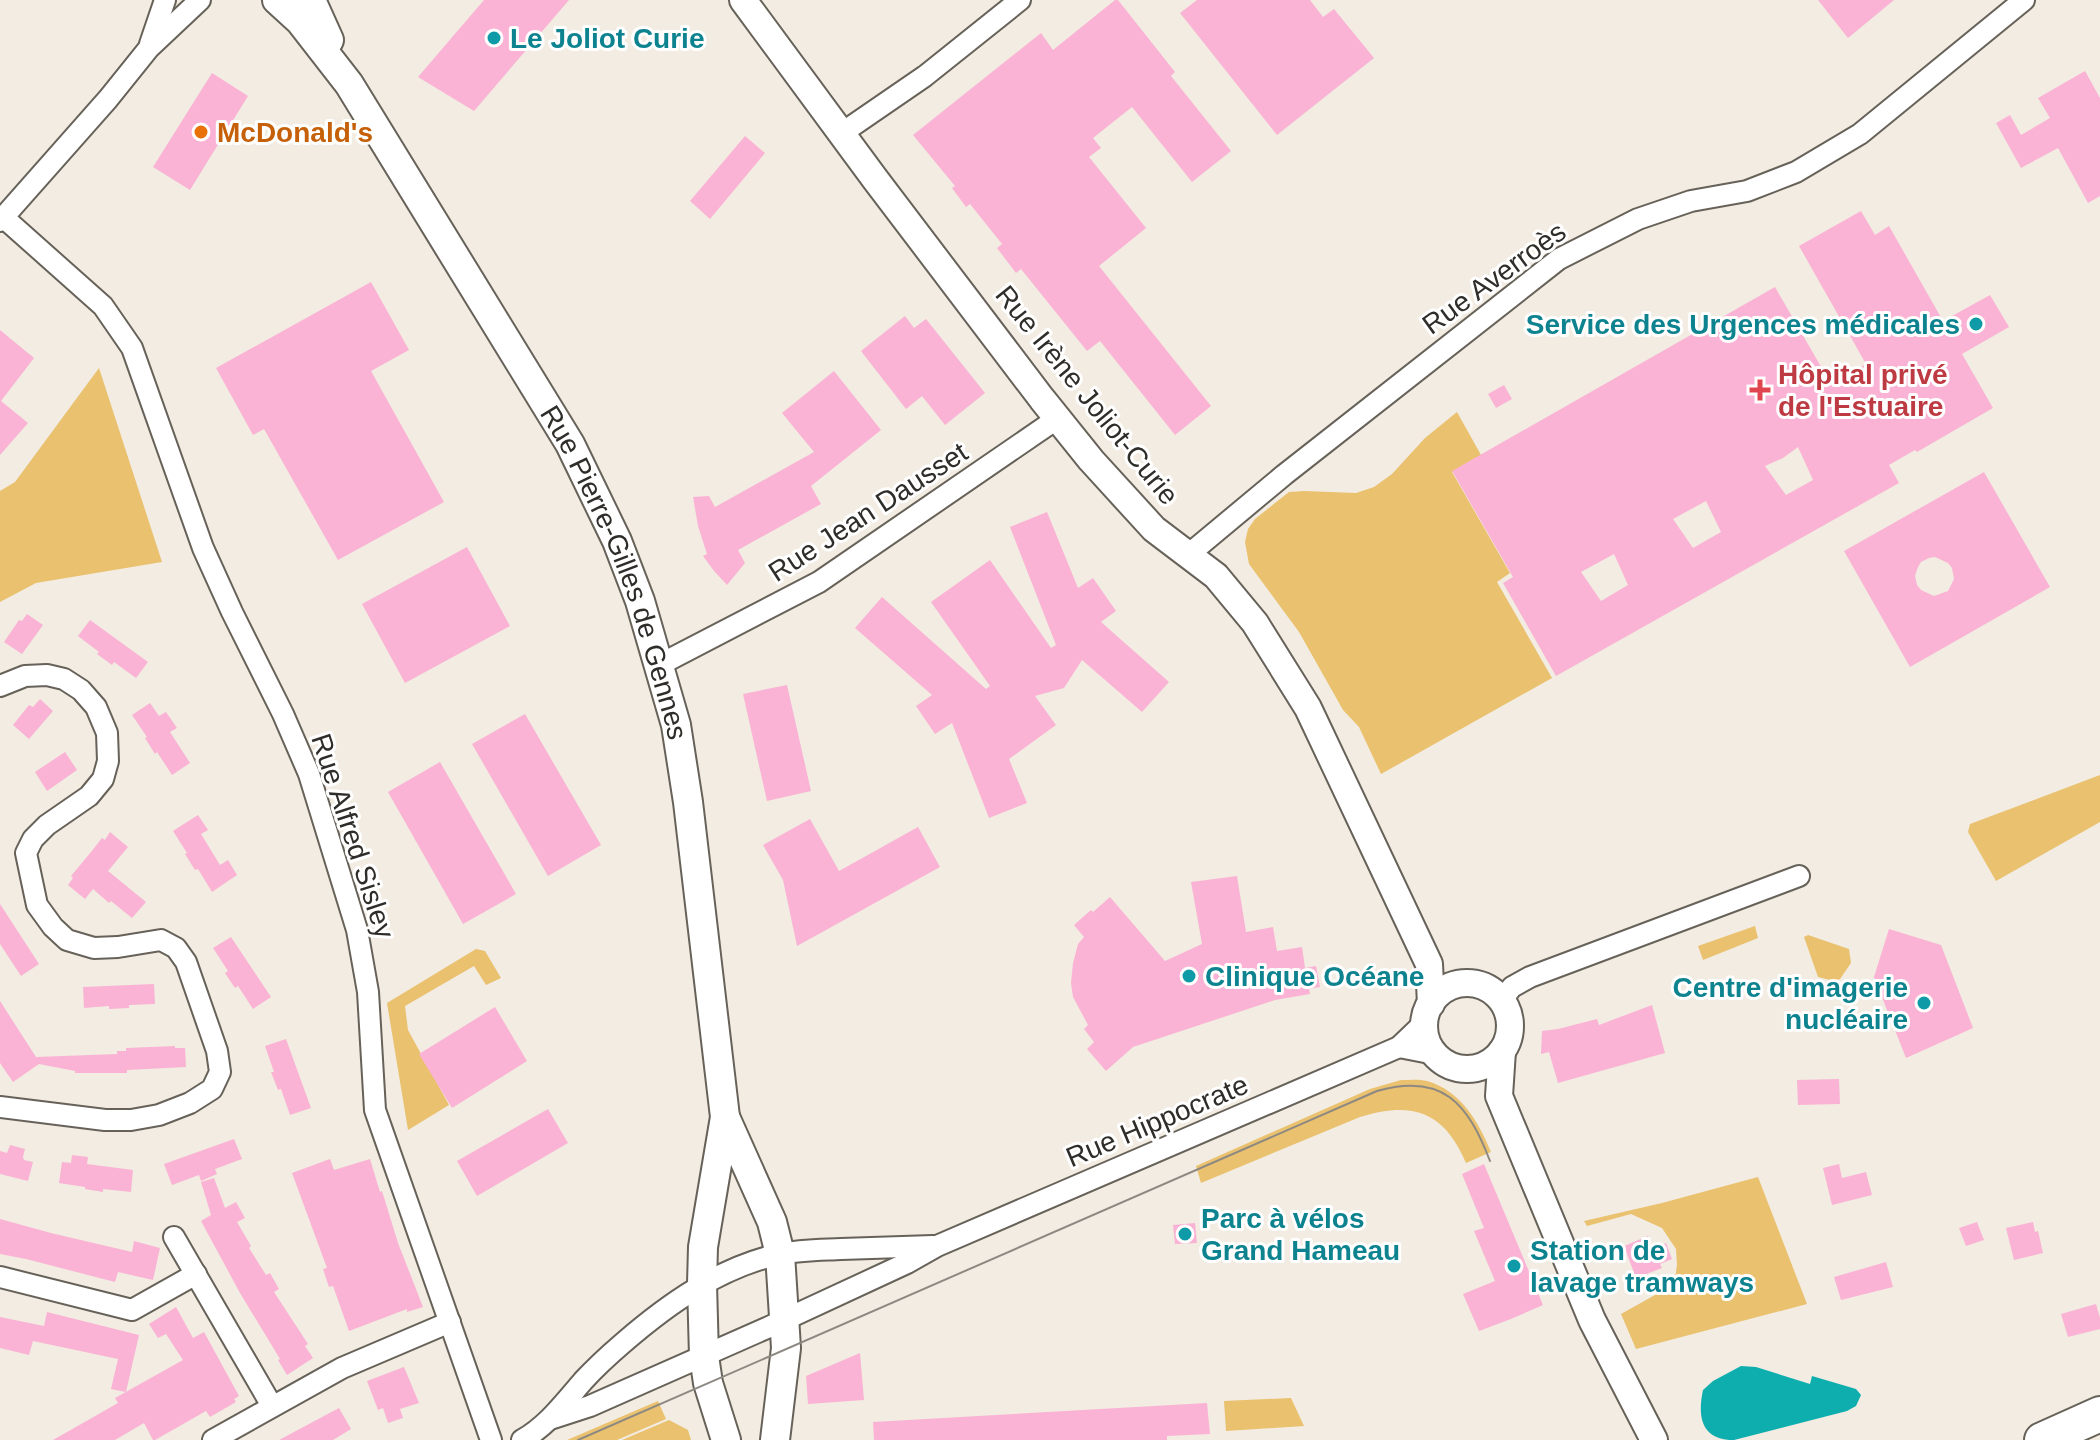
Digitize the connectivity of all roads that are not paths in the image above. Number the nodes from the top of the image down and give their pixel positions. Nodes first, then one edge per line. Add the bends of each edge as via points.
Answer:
1 (165, 0) edge
2 (200, 0) edge
3 (277, 0) edge
4 (311, 0) edge
5 (743, 0) edge
6 (1020, 0) edge
7 (2024, 0) edge
8 (149, 48) junction
9 (349, 84) junction
10 (842, 133) junction
11 (2, 219) edge
12 (1058, 418) junction
13 (1188, 555) junction
14 (659, 665) junction
15 (0, 686) edge
16 (1799, 876) dead end
17 (1429, 964) junction
18 (1458, 984) junction
19 (1502, 1000) junction
20 (1428, 1013) junction
21 (1399, 1047) junction
22 (1502, 1051) junction
23 (1435, 1054) junction
24 (1460, 1068) junction
25 (1499, 1096) junction
26 (0, 1107) edge
27 (725, 1117) junction
28 (174, 1237) dead end
29 (937, 1246) junction
30 (780, 1254) junction
31 (196, 1274) junction
32 (0, 1277) edge
33 (702, 1284) junction
34 (785, 1319) junction
35 (450, 1322) junction
36 (704, 1356) junction
37 (272, 1406) junction
38 (2100, 1414) edge
39 (550, 1419) junction
40 (213, 1440) edge
41 (491, 1440) edge
42 (522, 1440) edge
43 (726, 1440) edge
44 (775, 1440) edge
45 (1654, 1440) edge
46 (2042, 1440) edge

1 - 8 street
2 - 8 street
3 - 9 main road, Rue Pierre-Gilles de Gennes
4 - 9 main road, Rue Pierre-Gilles de Gennes
5 - 10 street, Rue Irène Joliot-Curie
6 - 10 street via 925,76
7 - 13 street, Rue Averroès via 1860,134 1796,172 1747,191 1654,214 1559,259
8 - 11 street
9 - 14 main road, Rue Pierre-Gilles de Gennes via 570,444 617,541
10 - 12 street, Rue Irène Joliot-Curie
11 - 35 street, Rue Alfred Sisley via 103,306 132,348 203,548 309,774 357,930 368,992 375,1110
12 - 13 street, Rue Irène Joliot-Curie via 1126,500
12 - 14 street, Rue Jean Dausset via 819,582
13 - 17 street, Rue Irène Joliot-Curie via 1229,590 1293,680
14 - 27 main road, Rue Pierre-Gilles de Gennes via 676,725 688,802
15 - 26 street via 25,676 64,679 96,707 107,733 103,779 89,796 47,825 26,853 37,905 67,940 94,948 161,940 176,948 186,962 220,1072 212,1089 190,1103 131,1120
16 - 19 street via 1530,977
17 - 18 street
17 - 20 street, Rue Irène Joliot-Curie
18 - 19 street via 1474,983
18 - 20 street via 1442,991
19 - 22 street via 1510,1031
20 - 21 street, Rue Hippocrate
20 - 23 street via 1425,1033
21 - 23 street
21 - 29 street, Rue Hippocrate
22 - 24 street via 1483,1065
22 - 25 street
23 - 24 street
24 - 25 street
25 - 45 street via 1579,1289
27 - 30 main road, Rue Pierre-Gilles de Gennes via 772,1222
27 - 33 main road, Rue Pierre-Gilles de Gennes via 703,1247
28 - 31 street
29 - 30 street, Rue Hippocrate
29 - 34 street, Rue Hippocrate
30 - 33 street, Rue Hippocrate
30 - 34 main road, Rue Pierre-Gilles de Gennes
31 - 32 street via 132,1310
31 - 37 street
33 - 36 main road, Rue Pierre-Gilles de Gennes
33 - 39 street, Rue Hippocrate via 623,1343
34 - 36 street, Rue Hippocrate
34 - 44 main road, Rue Pierre-Gilles de Gennes
35 - 37 street via 342,1368
35 - 41 street, Rue Alfred Sisley
36 - 39 street, Rue Hippocrate
36 - 43 main road, Rue Pierre-Gilles de Gennes
37 - 40 street
38 - 46 highway
39 - 42 street, Rue Hippocrate

